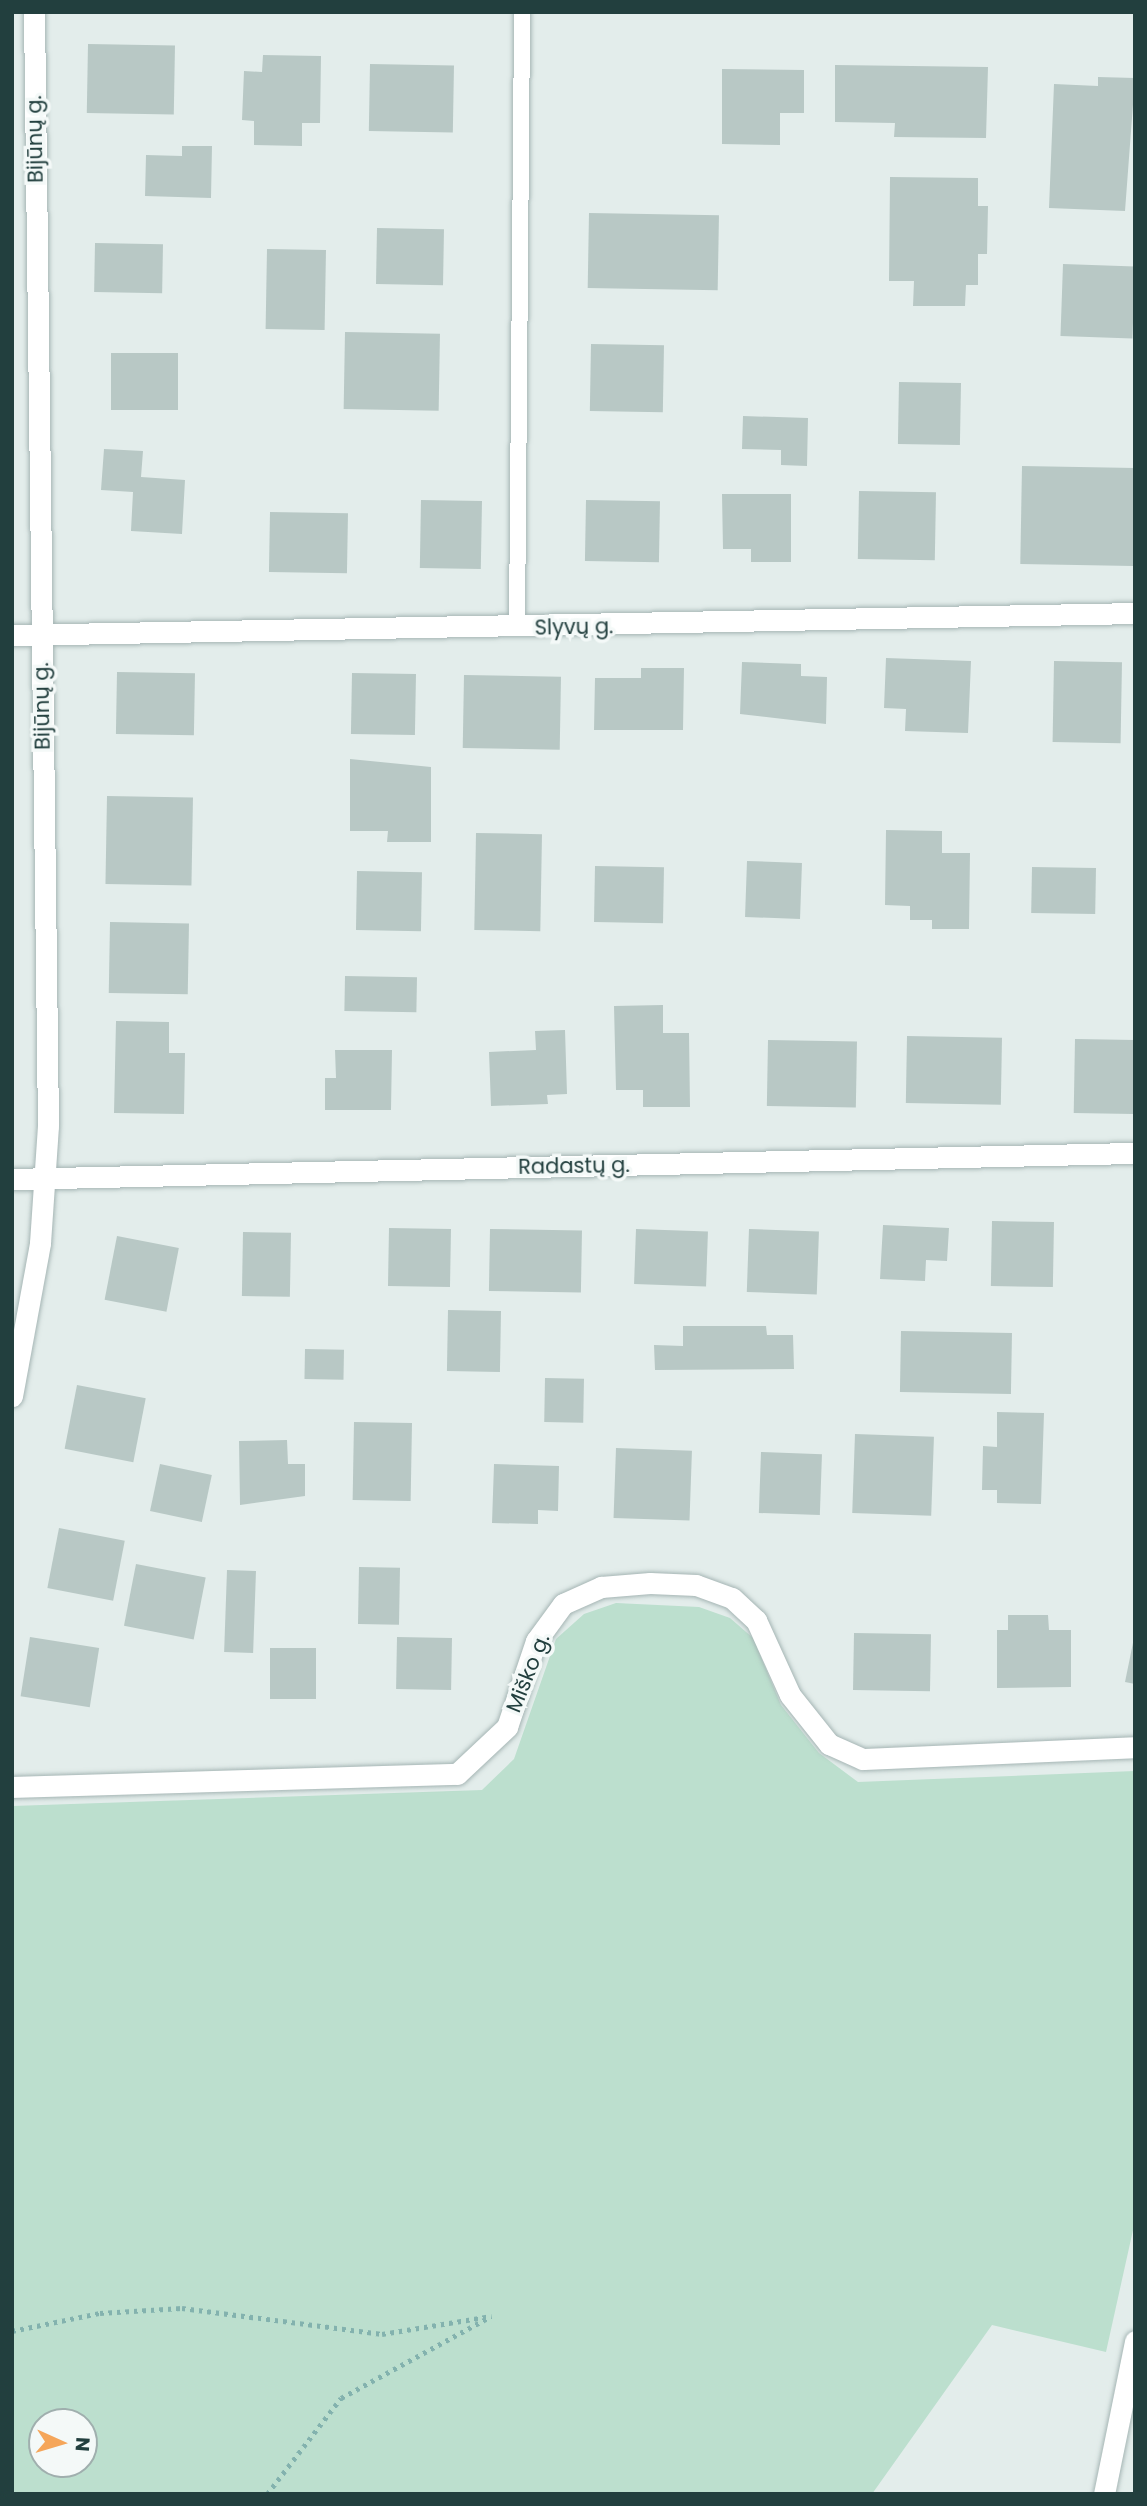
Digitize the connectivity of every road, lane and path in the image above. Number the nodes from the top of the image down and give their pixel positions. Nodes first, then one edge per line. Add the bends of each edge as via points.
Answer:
1 (34, 12) edge
2 (523, 12) edge
3 (1135, 612) edge
4 (517, 628) junction
5 (12, 635) edge
6 (41, 635) junction
7 (1135, 1153) edge
8 (12, 1179) edge
9 (44, 1179) junction
10 (12, 1396) edge
11 (1135, 1747) edge
12 (12, 1787) edge
13 (12, 2331) edge
14 (1135, 2341) edge
15 (267, 2494) edge
16 (1104, 2494) edge

1 - 6 street, Bijūnų g.
2 - 4 lane
3 - 4 street, Slyvų g.
4 - 6 street, Slyvų g.
5 - 6 street, Slyvų g.
6 - 9 street, Bijūnų g.
7 - 9 street, Radastų g.
8 - 9 street, Radastų g.
9 - 10 street, Bijūnų g. via 38,1256
11 - 12 street, Miško g. via 863,1759 830,1744 790,1695 756,1620 732,1598 696,1585 650,1583 601,1587 563,1604 536,1641 507,1727 457,1774
13 - 15 path via 100,2313 182,2308 382,2334 492,2316 341,2398
14 - 16 street

